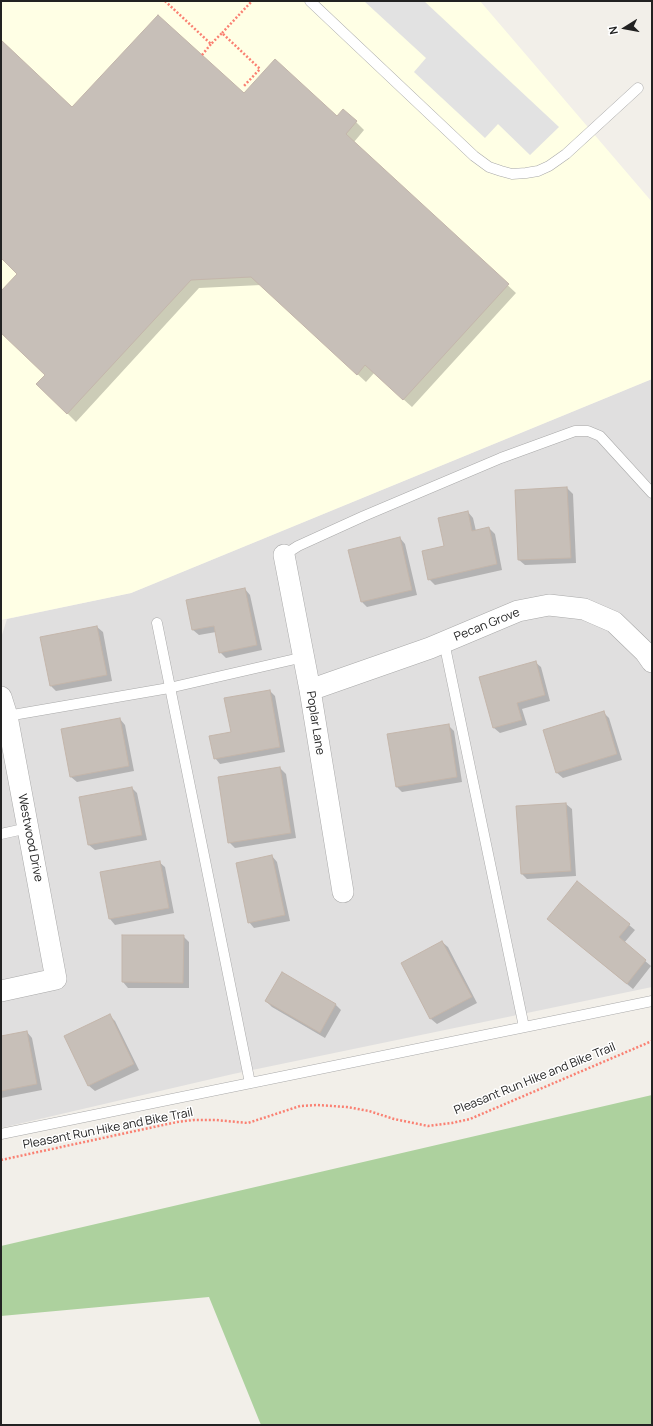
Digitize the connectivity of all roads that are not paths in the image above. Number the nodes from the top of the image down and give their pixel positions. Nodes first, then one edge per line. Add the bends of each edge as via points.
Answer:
1 (310, 1) edge
2 (638, 88) dead end
3 (652, 493) edge
4 (284, 555) joint
5 (157, 623) dead end
6 (444, 642) junction
7 (304, 657) junction
8 (652, 662) edge
9 (169, 688) junction
10 (310, 690) junction
11 (1, 697) edge
12 (7, 716) junction
13 (28, 828) junction
14 (1, 834) edge
15 (343, 892) dead end
16 (1, 990) edge
17 (652, 1001) edge
18 (524, 1027) junction
19 (250, 1083) junction
20 (1, 1134) edge

1 - 2 lane via 474,156 489,167 512,174 549,166 566,154
3 - 4 lane via 600,436 588,431 575,431 502,458 364,516
4 - 7 street, Poplar Lane
5 - 9 lane
6 - 8 street, Pecan Grove via 518,611 549,605 584,609 614,622
6 - 10 street, Pecan Grove
6 - 18 lane
7 - 9 lane
7 - 10 street, Poplar Lane
9 - 12 lane
9 - 19 lane
10 - 15 street, Poplar Lane
11 - 12 street, Westwood Drive
12 - 13 street, Westwood Drive
13 - 14 lane
13 - 16 street, Westwood Drive via 56,979
17 - 18 lane
18 - 19 lane
19 - 20 lane

